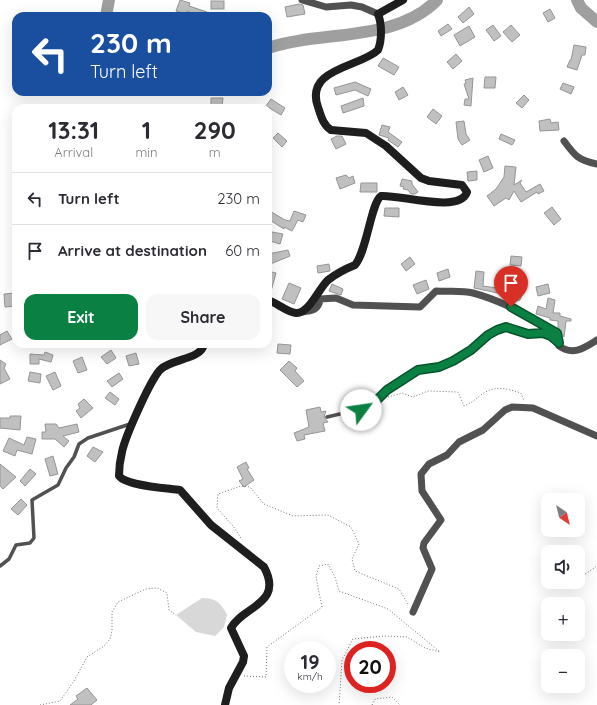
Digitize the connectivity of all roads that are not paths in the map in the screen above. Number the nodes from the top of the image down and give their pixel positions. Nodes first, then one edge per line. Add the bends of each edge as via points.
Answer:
1 (302, 0) edge
2 (403, 0) edge
3 (379, 18) junction
4 (564, 141) dead end
5 (597, 164) edge
6 (272, 302) edge
7 (302, 312) junction
8 (597, 340) edge
9 (559, 343) junction
10 (201, 348) edge
11 (327, 417) dead end
12 (133, 423) junction
13 (597, 436) edge
14 (0, 566) edge
15 (413, 612) road end
16 (225, 705) edge

1 - 3 street via 326,7 362,7
2 - 3 street
3 - 7 street via 380,43 375,52 336,71 319,84 315,95 324,122 331,130 338,132 366,133 386,146 421,178 462,185 467,192 466,197 461,200 432,202 384,196 378,198 360,260 356,265 343,269 328,280
4 - 5 street via 582,161
6 - 7 street via 296,313
7 - 9 street via 313,310 320,299 336,298 353,305 420,307 436,292 462,291 511,307 557,333
8 - 9 street via 573,352 565,351
9 - 11 lane via 543,333 528,334 506,327 488,335 453,361 439,367 418,370 387,390 372,405
10 - 12 street via 193,356 170,362 160,370
12 - 14 lane via 88,438 79,444 58,485 32,500 34,538 30,543 16,545 9,559
12 - 16 street via 122,450 119,468 122,480 180,490 211,525 264,567 269,576 268,592 257,606 230,628 244,656 229,688
13 - 15 street via 540,411 512,407 483,430 459,442 447,456 429,464 420,474 422,492 441,520 424,543 423,548 432,569

